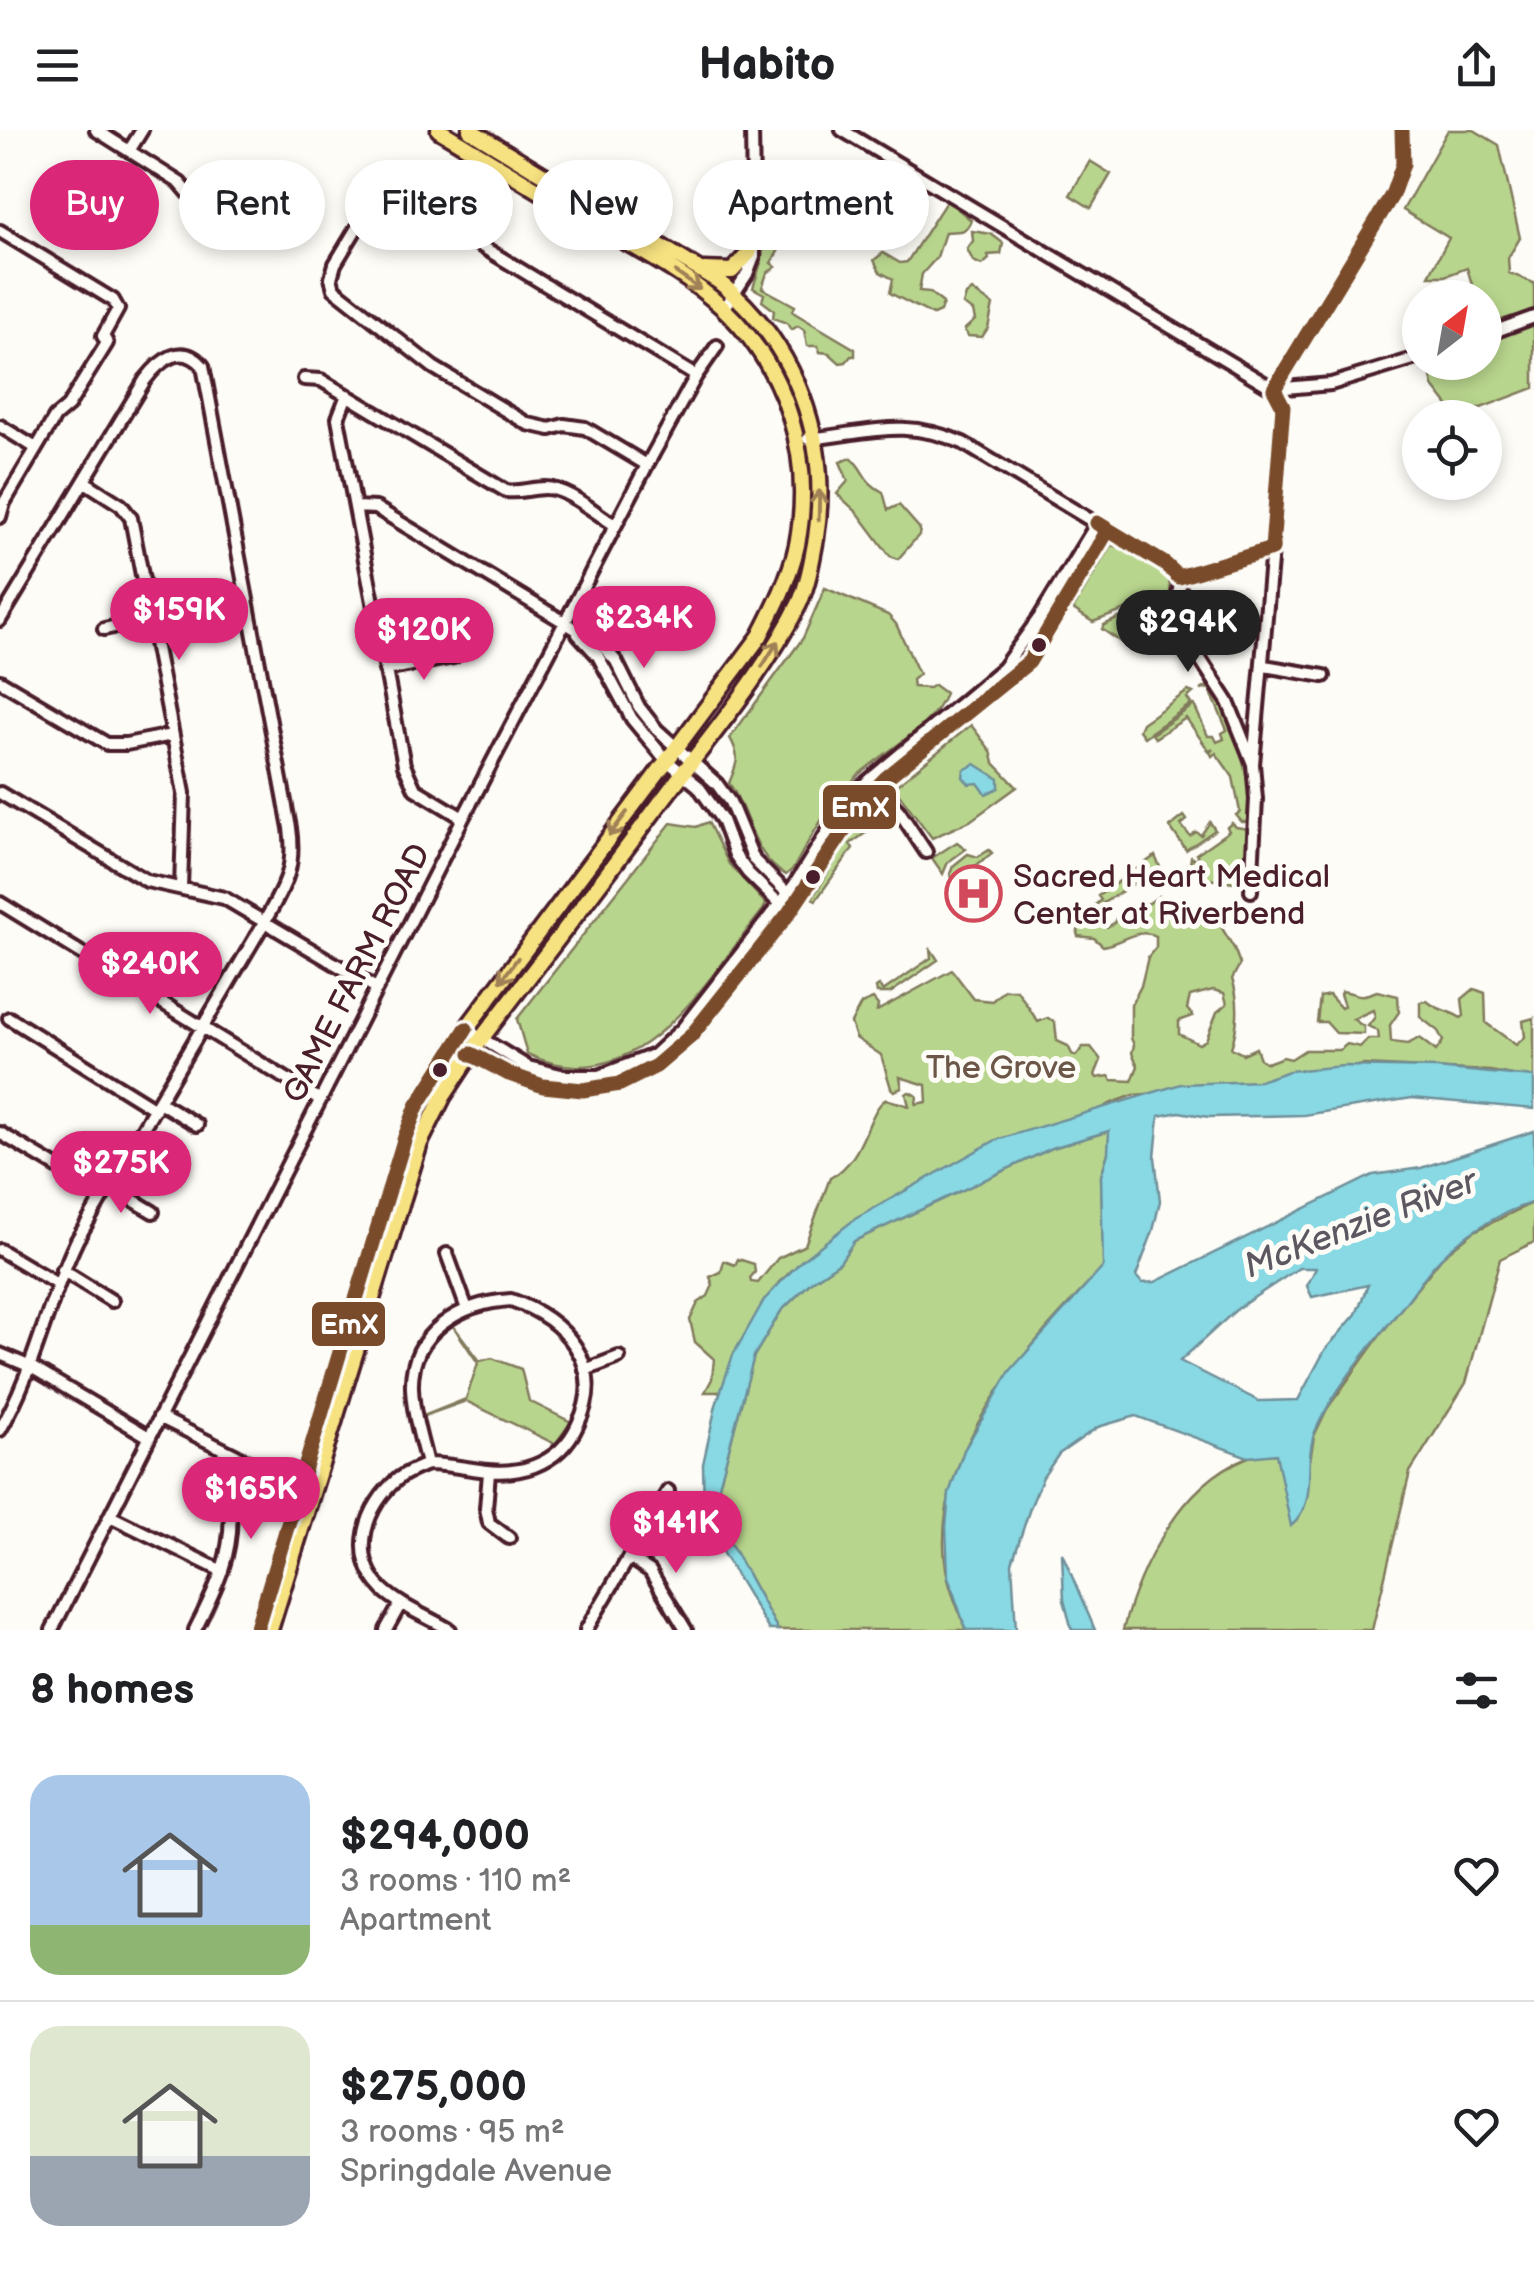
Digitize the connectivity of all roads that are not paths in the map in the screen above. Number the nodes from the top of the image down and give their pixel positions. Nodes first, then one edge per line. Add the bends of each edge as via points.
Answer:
1 (96, 130) edge
2 (142, 130) edge
3 (439, 130) edge
4 (470, 130) edge
5 (752, 130) edge
6 (842, 130) edge
7 (1402, 130) edge
8 (130, 150) junction
9 (753, 160) edge
10 (179, 182) edge
11 (0, 231) edge
12 (750, 250) edge
13 (754, 250) edge
14 (700, 269) junction
15 (735, 295) junction
16 (724, 309) junction
17 (1534, 318) edge
18 (1502, 329) edge
19 (717, 346) dead end
20 (1402, 362) edge
21 (696, 376) junction
22 (304, 379) dead end
23 (1274, 388) junction
24 (347, 396) junction
25 (0, 426) edge
26 (816, 438) junction
27 (797, 440) junction
28 (36, 448) junction
29 (647, 465) junction
30 (84, 482) junction
31 (355, 507) junction
32 (0, 518) edge
33 (1097, 524) junction
34 (615, 525) junction
35 (1113, 533) junction
36 (1272, 549) dead end
37 (150, 619) junction
38 (0, 620) edge
39 (566, 623) junction
40 (104, 629) dead end
41 (454, 657) dead end
42 (1264, 666) junction
43 (386, 670) junction
44 (1324, 676) dead end
45 (0, 682) edge
46 (172, 735) junction
47 (676, 746) junction
48 (666, 760) junction
49 (1253, 764) junction
50 (688, 766) junction
51 (874, 783) junction
52 (0, 792) edge
53 (464, 818) junction
54 (926, 852) dead end
55 (181, 888) junction
56 (1251, 891) dead end
57 (787, 894) junction
58 (0, 903) edge
59 (797, 903) junction
60 (779, 904) junction
61 (790, 913) junction
62 (265, 921) junction
63 (376, 988) junction
64 (10, 1018) dead end
65 (203, 1027) junction
66 (466, 1029) junction
67 (481, 1039) junction
68 (456, 1043) junction
69 (472, 1054) junction
70 (319, 1099) junction
71 (157, 1105) junction
72 (196, 1125) dead end
73 (0, 1133) edge
74 (107, 1190) junction
75 (153, 1212) dead end
76 (0, 1250) edge
77 (447, 1254) dead end
78 (62, 1270) junction
79 (57, 1284) junction
80 (112, 1301) dead end
81 (467, 1309) junction
82 (0, 1354) edge
83 (619, 1357) dead end
84 (31, 1367) junction
85 (585, 1370) junction
86 (159, 1417) junction
87 (0, 1430) edge
88 (149, 1437) junction
89 (427, 1464) junction
90 (490, 1473) junction
91 (273, 1474) dead end
92 (668, 1490) dead end
93 (230, 1508) dead end
94 (110, 1516) junction
95 (509, 1538) dead end
96 (630, 1558) junction
97 (222, 1572) junction
98 (401, 1603) junction
99 (52, 1630) edge
100 (195, 1630) edge
101 (256, 1630) edge
102 (270, 1630) edge
103 (386, 1630) edge
104 (450, 1630) edge
105 (586, 1630) edge
106 (686, 1630) edge

1 - 8 street
2 - 8 street
3 -> 16 main road via 672,270
4 - 14 main road
5 - 9 street
6 - 23 street
7 - 23 street via 1403,164 1392,195
8 - 10 street
11 - 28 street via 118,309 103,336 107,343
12 - 14 main road via 732,271
13 - 15 street
14 - 15 main road
15 - 16 street
15 - 26 main road via 781,350
16 - 27 main road via 767,360
17 - 18 street
19 - 21 street, GAME FARM ROAD
20 - 23 street via 1331,384
21 - 29 street, GAME FARM ROAD
21 - 29 street via 382,186 335,264 334,289 433,367 528,424 585,428
22 - 24 street
24 - 31 street via 338,418
24 - 34 street via 506,491 559,491
25 - 28 street
26 - 27 street
26 - 33 street via 908,426 937,432
50 -> 26 main road via 762,667 801,600 818,521
27 - 47 main road via 802,507 782,593 760,636
28 - 32 street
29 - 34 street, GAME FARM ROAD
30 - 37 street via 131,518
30 - 38 street
30 - 62 street via 154,368 184,353 202,366 293,846 289,876
31 - 39 street via 376,508
31 - 43 street
33 - 35 street
33 - 51 street via 1002,668
34 - 39 street, GAME FARM ROAD
35 - 49 street via 1179,578 1173,616 1228,702
35 - 51 street via 1028,662
36 - 42 street
37 - 40 street
37 - 46 street
39 - 47 street via 609,653 639,707
39 - 48 street via 598,656 632,719
39 - 53 street, GAME FARM ROAD
41 - 43 street
42 - 44 street
42 - 49 street
43 - 53 street via 408,780
45 - 46 street via 107,744
46 - 55 street via 184,793
47 - 48 main road
47 - 50 street
48 - 50 street
48 -> 66 main road
49 - 56 street
50 - 57 street via 730,802 754,860
50 - 60 street via 736,855
50 - 67 main road
51 - 54 street
51 - 57 street via 849,797
51 - 59 street
52 - 55 street via 148,881
53 - 63 street, GAME FARM ROAD
55 - 62 street via 224,898
57 - 59 street
57 - 60 street
58 - 65 street
59 - 61 street
60 - 61 street
60 - 67 street via 654,1055 599,1076 565,1076 528,1067
61 - 69 street via 691,1036 656,1066 620,1084 583,1090 543,1086
62 - 63 street
62 - 65 street
63 - 70 street, GAME FARM ROAD
64 - 71 street
65 - 70 street
65 - 71 street
66 - 67 street
66 - 68 main road
67 - 69 main road
68 - 69 street
68 - 101 main road via 405,1137
69 - 102 main road via 420,1143
70 - 86 street, GAME FARM ROAD
71 - 72 street
71 - 74 street
73 - 74 street
74 - 75 street
74 - 78 street
76 - 79 street
77 - 81 street
78 - 79 street
78 - 80 street
79 - 84 street
81 - 85 street via 511,1300 538,1310 576,1346
81 - 89 street via 430,1333 416,1357 414,1412
82 - 84 street
83 - 85 street
84 - 87 street
84 - 88 street
85 - 90 street via 588,1394 572,1437 539,1464
86 - 88 street, GAME FARM ROAD
86 - 91 street
88 - 94 street, GAME FARM ROAD
89 - 90 street
89 - 98 street via 388,1489 363,1537 370,1575
90 - 95 street via 488,1523
92 - 96 street
93 - 97 street via 232,1534
94 - 97 street
94 - 99 street, GAME FARM ROAD
96 - 105 street
96 - 106 street via 650,1571
97 - 100 street
98 - 103 street
98 - 104 street

